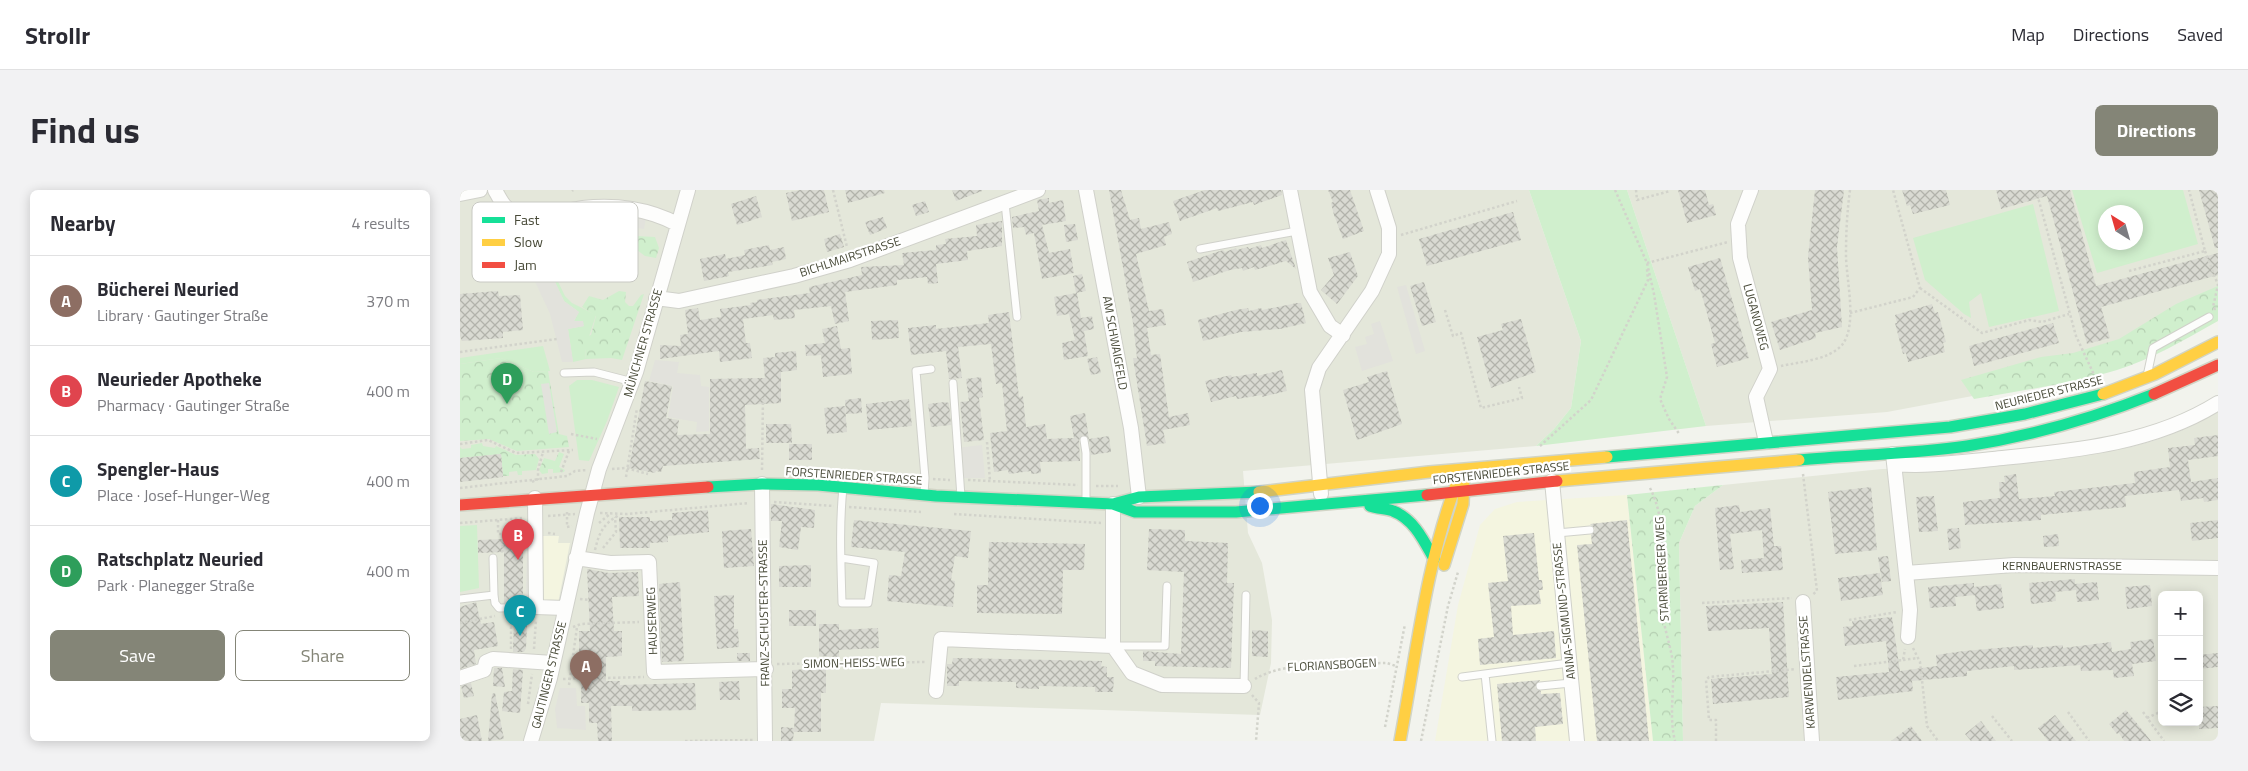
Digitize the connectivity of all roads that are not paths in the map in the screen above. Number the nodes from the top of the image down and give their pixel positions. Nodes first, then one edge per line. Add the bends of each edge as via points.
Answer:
1 (480, 190) edge
2 (495, 190) edge
3 (688, 190) edge
4 (1038, 190) edge
5 (1086, 190) edge
6 (1290, 190) edge
7 (1377, 190) edge
8 (1751, 190) edge
9 (460, 194) edge
10 (501, 202) edge
11 (1005, 202) junction
12 (638, 211) edge
13 (677, 224) junction
14 (1297, 231) junction
15 (1200, 250) dead end
16 (656, 298) junction
17 (1017, 316) dead end
18 (2209, 317) dead end
19 (1343, 335) junction
20 (2218, 342) edge
21 (2218, 365) edge
22 (931, 369) dead end
23 (564, 373) dead end
24 (632, 382) junction
25 (953, 383) dead end
26 (2145, 384) junction
27 (2135, 403) junction
28 (2218, 403) edge
29 (1877, 432) joint
30 (1084, 440) dead end
31 (1766, 442) junction
32 (1894, 459) junction
33 (1463, 470) junction
34 (762, 477) junction
35 (1552, 481) junction
36 (1320, 486) junction
37 (843, 488) junction
38 (1465, 490) junction
39 (1139, 491) junction
40 (1452, 492) junction
41 (592, 494) junction
42 (924, 495) junction
43 (535, 498) junction
44 (961, 498) junction
45 (1363, 502) junction
46 (1086, 503) junction
47 (1113, 504) junction
48 (1323, 504) junction
49 (460, 505) edge
50 (1590, 530) dead end
51 (1557, 533) junction
52 (493, 558) road end
53 (576, 558) junction
54 (841, 558) junction
55 (1434, 559) junction
56 (2218, 568) edge
57 (1906, 573) junction
58 (1167, 586) dead end
59 (494, 595) junction
60 (1246, 595) dead end
61 (460, 599) edge
62 (1802, 602) road end
63 (536, 607) junction
64 (565, 608) junction
65 (1908, 637) road end
66 (1417, 645) junction
67 (1113, 646) junction
68 (553, 663) junction
69 (1569, 663) junction
70 (766, 666) junction
71 (1485, 674) junction
72 (1462, 677) dead end
73 (460, 678) edge
74 (1571, 683) junction
75 (1244, 686) joint
76 (1540, 686) dead end
77 (936, 691) dead end
78 (765, 740) edge
79 (531, 741) edge
80 (1400, 741) edge
81 (1492, 741) edge
82 (1577, 741) edge
83 (1812, 741) edge

1 - 9 street
2 - 10 street
3 - 13 street, MÜNCHNER STRASSE
4 - 11 street, BICHLMAIRSTRASSE
5 - 39 street, AM SCHWAIGFELD via 1114,334
6 - 14 street
7 - 19 street via 1391,238 1384,269
8 - 31 street, LUGANOWEG via 1738,224 1740,258 1770,369 1756,397
11 - 16 street, BICHLMAIRSTRASSE via 850,260 794,276 679,301
11 - 17 lane
12 - 13 street
13 - 16 street, MÜNCHNER STRASSE
14 - 15 lane
14 - 19 street via 1310,292 1330,326
16 - 24 street, MÜNCHNER STRASSE
18 - 26 lane via 2153,348
19 - 36 street via 1319,368 1312,390
20 - 26 main road, NEURIEDER STRASSE
21 - 27 main road
22 - 42 lane via 916,371
23 - 24 lane via 594,372
24 - 41 street, MÜNCHNER STRASSE
25 - 44 lane
26 - 27 lane
26 - 29 main road, NEURIEDER STRASSE via 1996,421
27 - 32 main road via 2028,434
28 - 32 street via 2180,423 2128,440 2059,452 1968,462
29 - 31 main road, FORSTENRIEDER STRASSE
30 - 46 lane
31 - 33 main road, FORSTENRIEDER STRASSE
32 - 35 main road, FORSTENRIEDER STRASSE via 1802,460
32 - 57 street
33 - 36 main road, FORSTENRIEDER STRASSE
33 - 38 main road
33 - 40 main road
34 - 37 main road, FORSTENRIEDER STRASSE
34 - 41 main road, FORSTENRIEDER STRASSE
34 - 70 street, FRANZ-SCHUSTER-STRASSE
35 - 38 main road, FORSTENRIEDER STRASSE
35 - 51 street, ANNA-SIGMUND-STRASSE
36 - 39 main road, FORSTENRIEDER STRASSE via 1235,494
36 - 48 street
37 - 42 main road, FORSTENRIEDER STRASSE
37 - 54 lane
38 - 40 main road, FORSTENRIEDER STRASSE
38 - 66 main road via 1458,524
39 - 47 main road, FORSTENRIEDER STRASSE
40 - 45 main road, FORSTENRIEDER STRASSE
40 - 55 main road
41 - 43 main road, FORSTENRIEDER STRASSE
41 - 53 street, GAUTINGER STRASSE
42 - 44 main road, FORSTENRIEDER STRASSE
43 - 49 main road, FORSTENRIEDER STRASSE
43 - 63 street
44 - 46 main road, FORSTENRIEDER STRASSE
45 - 48 main road, FORSTENRIEDER STRASSE
45 - 55 main road via 1374,508 1394,511 1407,519 1417,529
46 - 47 main road, FORSTENRIEDER STRASSE
47 - 48 main road, FORSTENRIEDER STRASSE via 1135,512 1236,512
47 - 67 street
50 - 51 lane
51 - 69 street, ANNA-SIGMUND-STRASSE
52 - 59 lane
53 - 64 street, GAUTINGER STRASSE
53 - 70 street, HAUSERWEG via 610,563 649,562 654,672
54 - 54 lane via 842,603 868,603 874,563
55 - 66 main road
56 - 57 street, KERNBAUERNSTRASSE via 2014,565
57 - 65 street via 1910,610
58 - 67 lane via 1165,646
59 - 61 lane
59 - 63 lane via 499,608
60 - 75 lane
62 - 83 street, KARWENDELSTRASSE
63 - 64 street, GAUTINGER STRASSE
64 - 68 street, GAUTINGER STRASSE
66 - 80 main road
67 - 75 street via 1132,673 1162,685
67 - 77 street via 941,639
68 - 73 street via 493,658 481,663 484,670
68 - 79 street, GAUTINGER STRASSE
69 - 71 lane
69 - 74 street, ANNA-SIGMUND-STRASSE
70 - 78 street, FRANZ-SCHUSTER-STRASSE
71 - 72 lane
71 - 81 lane
74 - 76 lane
74 - 82 street, ANNA-SIGMUND-STRASSE

